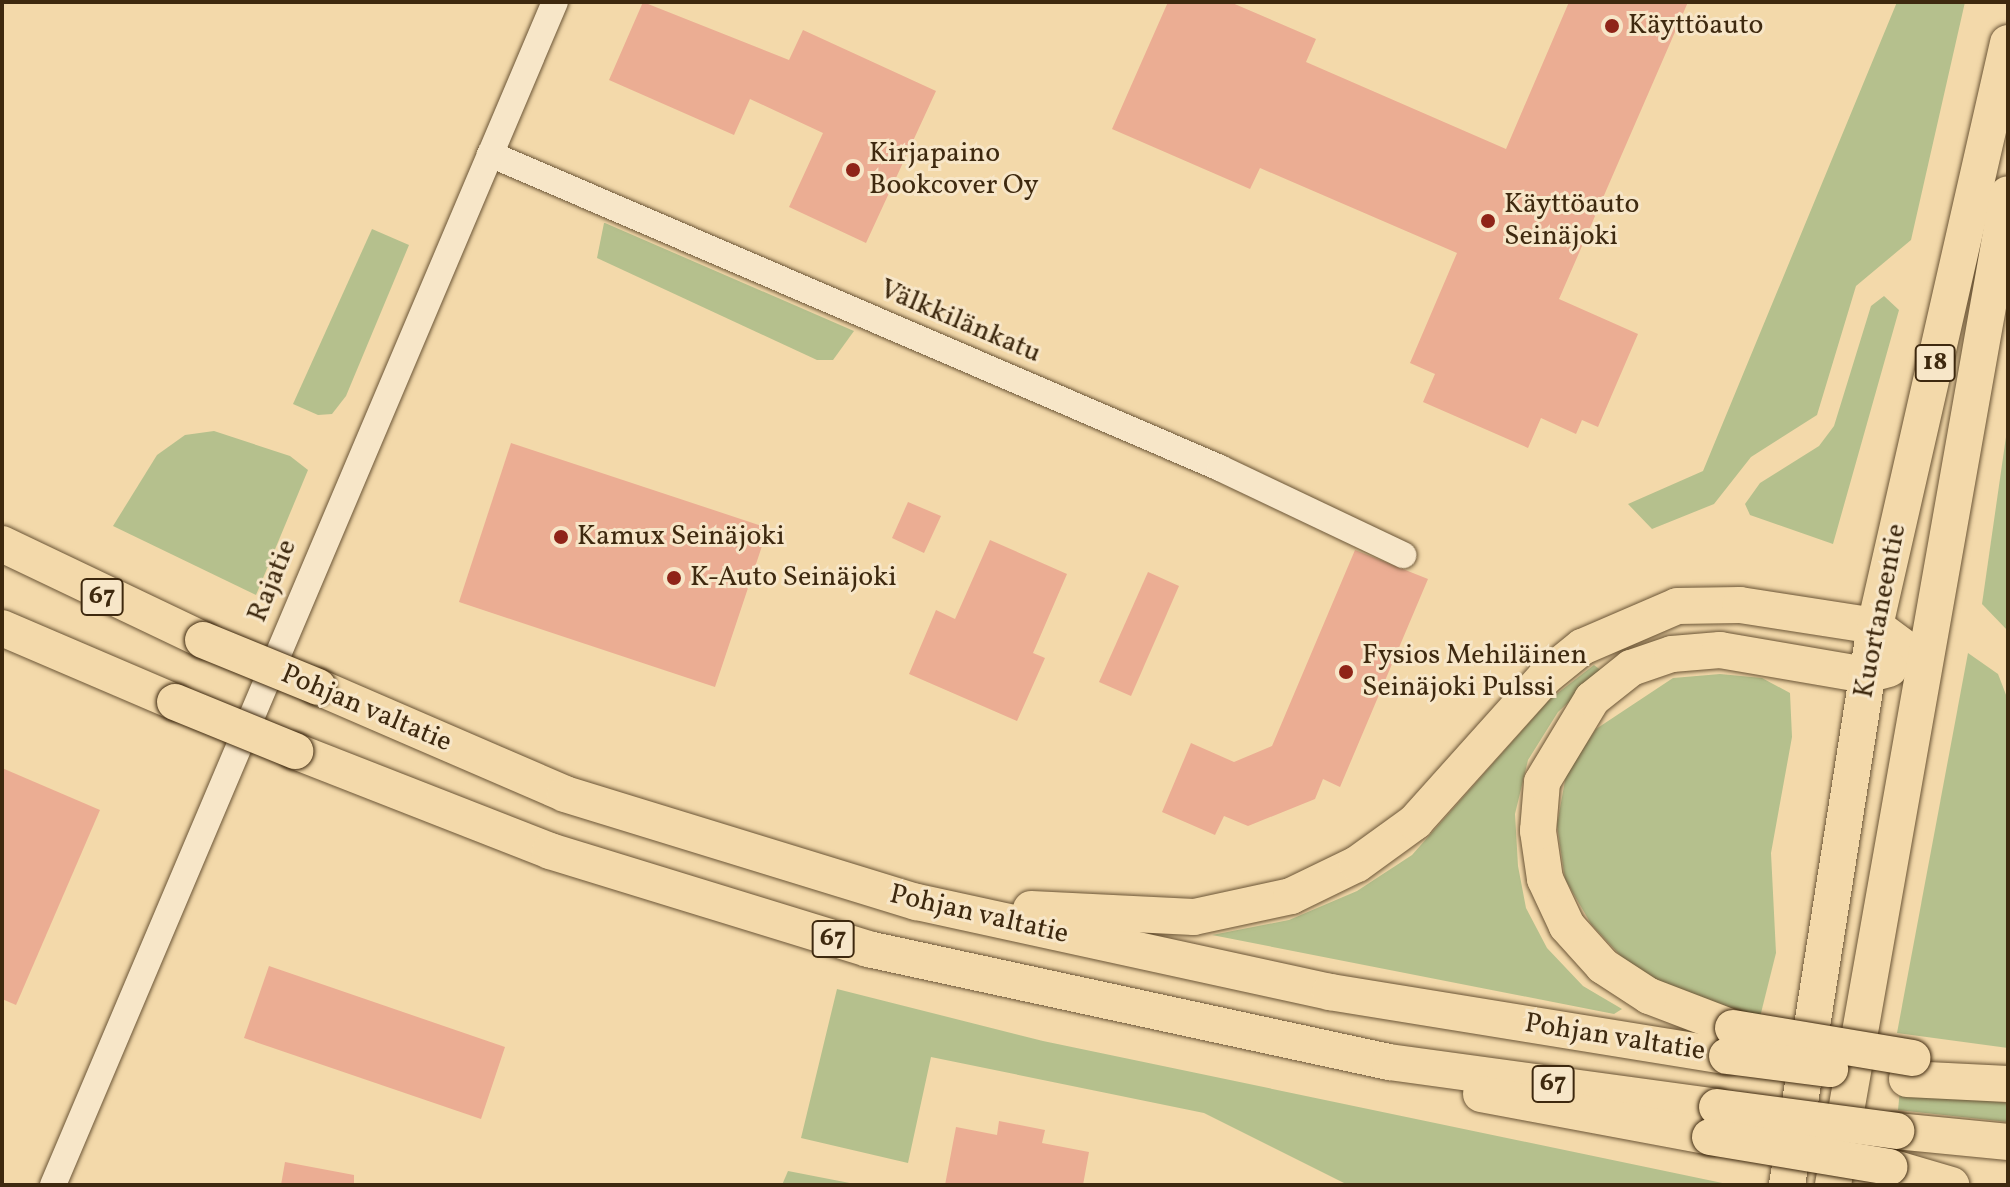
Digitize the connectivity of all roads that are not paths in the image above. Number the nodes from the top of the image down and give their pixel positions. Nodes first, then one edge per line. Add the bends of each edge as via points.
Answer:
1 (555, 2) edge
2 (2008, 43) edge
3 (490, 154) junction
4 (2008, 194) edge
5 (2, 544) edge
6 (2, 554) edge
7 (1403, 555) dead end
8 (1875, 626) junction
9 (2, 628) edge
10 (203, 640) junction
11 (1921, 660) junction
12 (1866, 675) junction
13 (917, 902) junction
14 (1730, 1042) junction
15 (1910, 1069) junction
16 (2008, 1078) edge
17 (2008, 1084) edge
18 (1714, 1122) junction
19 (2008, 1142) edge
20 (53, 1185) edge
21 (1787, 1185) edge
22 (1833, 1185) edge
23 (1951, 1185) edge

1 - 3 street, Rajatie
2 - 8 highway, Kuortaneentie / 18
3 - 7 street, Välkkilänkatu via 1220,468
3 - 20 street, Rajatie
4 - 11 highway, Kuortaneentie / 18
5 - 10 highway
6 - 10 highway, Pohjan valtatie / 67
8 - 11 highway
8 - 12 highway, Kuortaneentie / 18
8 - 13 highway via 1740,605 1677,606 1628,622 1545,677 1415,822 1357,864 1291,896 1194,917
9 - 18 highway, Pohjan valtatie / 67, bridge via 550,851 868,949 1389,1062
10 - 13 highway, Pohjan valtatie / 67, bridge via 565,794
11 - 12 highway
11 - 22 highway, Kuortaneentie / 18
12 - 14 highway via 1720,650 1672,654 1631,668 1592,699 1542,782 1538,831 1545,879 1567,926 1603,966
12 - 21 highway, Kuortaneentie / 18
13 - 14 highway, Pohjan valtatie / 67 via 1330,992
14 - 15 highway, Pohjan valtatie / 67, bridge
15 - 16 highway
15 - 17 highway, Pohjan valtatie / 67
18 - 19 highway, Pohjan valtatie / 67, bridge
18 - 23 highway, bridge

